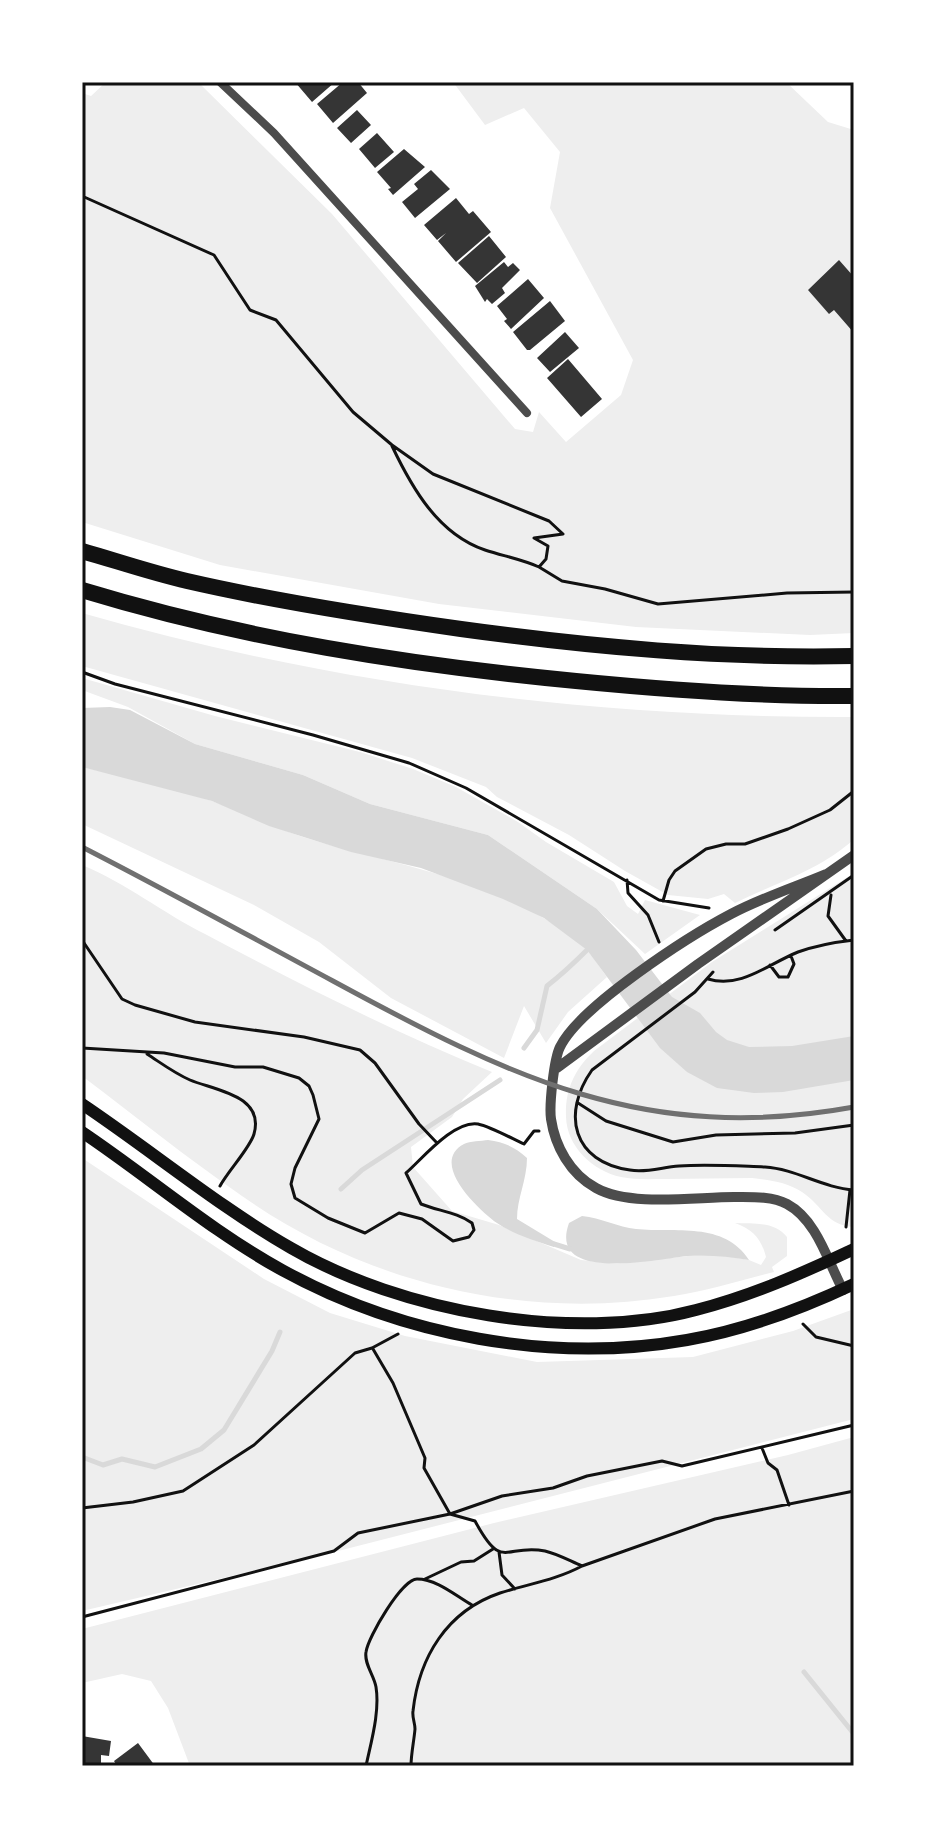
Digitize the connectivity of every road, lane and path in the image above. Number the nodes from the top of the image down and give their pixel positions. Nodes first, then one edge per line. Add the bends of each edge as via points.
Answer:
1 (220, 82) edge
2 (82, 196) edge
3 (527, 413) dead end
4 (392, 445) junction
5 (82, 551) edge
6 (539, 567) junction
7 (82, 590) edge
8 (854, 592) edge
9 (854, 656) edge
10 (82, 672) edge
11 (854, 696) edge
12 (854, 791) edge
13 (854, 855) edge
14 (826, 874) junction
15 (854, 875) edge
16 (627, 880) junction
17 (832, 893) junction
18 (663, 901) junction
19 (714, 908) dead end
20 (767, 934) dead end
21 (82, 940) edge
22 (854, 940) edge
23 (846, 941) junction
24 (660, 949) dead end
25 (791, 955) junction
26 (770, 965) junction
27 (716, 967) dead end
28 (708, 979) junction
29 (82, 1048) edge
30 (143, 1052) junction
31 (557, 1068) junction
32 (578, 1103) junction
33 (82, 1104) edge
34 (854, 1125) edge
35 (539, 1131) dead end
36 (82, 1132) edge
37 (437, 1143) junction
38 (852, 1190) edge
39 (214, 1196) junction
40 (846, 1227) dead end
41 (854, 1249) edge
42 (828, 1261) junction
43 (848, 1287) edge
44 (416, 1324) junction
45 (803, 1324) dead end
46 (854, 1346) edge
47 (372, 1348) junction
48 (854, 1425) edge
49 (762, 1447) junction
50 (854, 1491) edge
51 (789, 1505) junction
52 (82, 1508) edge
53 (450, 1514) junction
54 (493, 1549) junction
55 (499, 1552) junction
56 (582, 1566) junction
57 (423, 1580) junction
58 (515, 1589) junction
59 (472, 1605) junction
60 (82, 1617) edge
61 (366, 1766) edge
62 (411, 1766) edge

1 - 3 street via 274,133
2 - 4 path via 214,255 250,310 276,320 353,412
4 - 6 path via 426,507 455,533 483,549
4 - 6 path via 433,474 549,521 563,534 534,538 548,546
5 - 9 highway via 184,581 336,612 504,635 624,649
6 - 8 path via 562,581 658,604
7 - 11 highway via 363,656 677,690
10 - 16 path via 409,763 466,788
12 - 18 path via 830,810 788,829 745,844 706,849 675,871
13 - 14 street
14 - 31 street
14 - 31 street via 729,914 652,964 592,1009 559,1049
15 - 17 path
16 - 18 path
16 - 24 path via 628,893 648,915
17 - 20 path
17 - 23 path via 828,916
18 - 19 path
21 - 37 path via 122,999 195,1022 360,1050
22 - 23 path
23 - 25 path
25 - 26 path
25 - 26 path via 794,964 788,977 779,977
26 - 28 path via 738,981
27 - 28 path
28 - 32 path via 592,1070
29 - 30 path
30 - 37 path via 263,1067 309,1086 319,1119 295,1168 295,1198 365,1233 399,1213 422,1219 453,1241 469,1237 472,1223 421,1204 406,1173
30 - 39 path via 250,1107 253,1136
31 - 42 street via 550,1098 553,1130 561,1152 584,1180 608,1193 638,1198 779,1200 802,1216
32 - 34 path via 606,1121 673,1142
32 - 38 path via 574,1123 580,1142 616,1166 641,1171 693,1165 769,1167
33 - 39 main road
35 - 37 path via 524,1144 477,1124
36 - 44 main road via 282,1270 347,1302
38 - 40 path
39 - 42 main road via 295,1250 355,1279 429,1304 499,1317 599,1322 694,1311
41 - 42 main road
42 - 43 street
43 - 44 main road via 733,1330 632,1346 503,1343
44 - 47 path
45 - 46 path via 816,1337
47 - 52 path via 355,1353 254,1445 183,1491
47 - 53 path via 393,1383 425,1458 424,1468
48 - 49 path
49 - 51 path
49 - 53 path via 682,1466 662,1461 587,1476
50 - 51 path
51 - 56 path via 705,1522
53 - 54 path via 475,1521
53 - 60 path via 358,1533 334,1551
54 - 55 path
54 - 57 path
55 - 56 path via 547,1552
55 - 58 path via 502,1575
56 - 58 path
57 - 59 path
57 - 61 path via 414,1579 401,1588 367,1643 365,1657 376,1687
58 - 59 path
59 - 62 path via 440,1633 425,1659 413,1711

